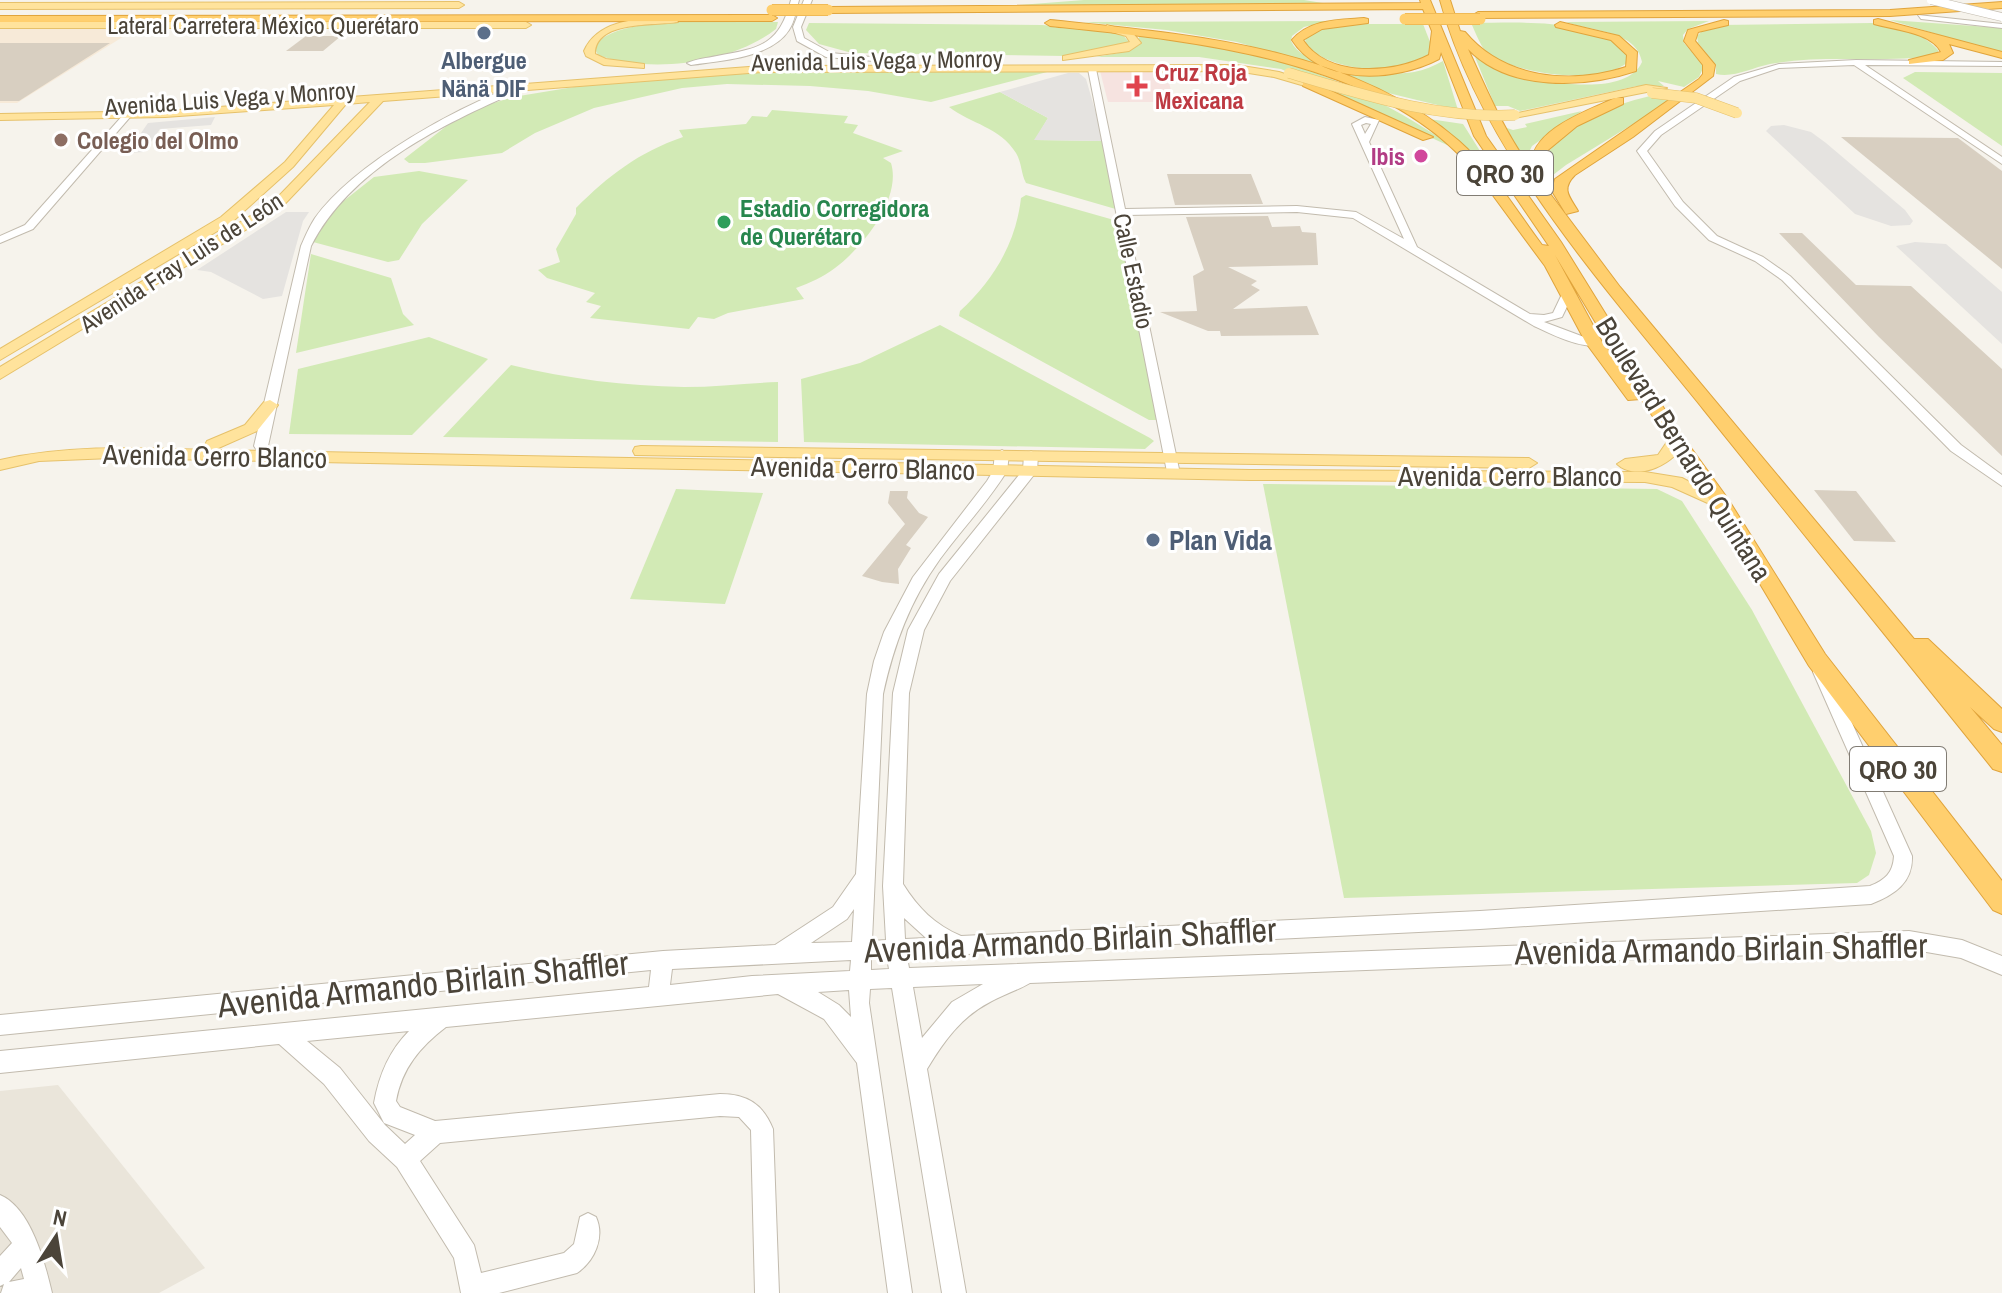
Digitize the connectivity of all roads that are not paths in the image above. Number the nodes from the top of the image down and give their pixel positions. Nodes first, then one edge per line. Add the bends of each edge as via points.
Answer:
1 (295, 0) edge
2 (795, 0) edge
3 (808, 0) edge
4 (1046, 0) edge
5 (1317, 0) edge
6 (1445, 0) edge
7 (1933, 0) edge
8 (1972, 0) edge
9 (272, 2) edge
10 (1538, 2) dead end
11 (1710, 2) edge
12 (1424, 3) edge
13 (307, 5) junction
14 (459, 5) joint
15 (475, 5) dead end
16 (0, 6) edge
17 (510, 6) dead end
18 (1511, 6) junction
19 (1593, 6) junction
20 (1733, 6) junction
21 (621, 7) dead end
22 (2002, 8) edge
23 (900, 10) junction
24 (648, 11) junction
25 (0, 12) edge
26 (772, 14) junction
27 (827, 14) junction
28 (1477, 14) junction
29 (1612, 14) junction
30 (1921, 17) junction
31 (2002, 17) edge
32 (729, 18) junction
33 (871, 18) junction
34 (1397, 18) junction
35 (1753, 19) junction
36 (1837, 19) junction
37 (675, 20) junction
38 (1304, 20) dead end
39 (1507, 20) junction
40 (1006, 21) dead end
41 (1147, 21) dead end
42 (0, 22) edge
43 (526, 25) joint
44 (2002, 26) edge
45 (1107, 28) junction
46 (1434, 28) junction
47 (1453, 28) junction
48 (1927, 34) junction
49 (2002, 55) edge
50 (930, 58) junction
51 (1067, 58) junction
52 (871, 59) junction
53 (1913, 62) junction
54 (691, 63) junction
55 (1859, 64) junction
56 (2002, 66) edge
57 (648, 67) junction
58 (1926, 67) junction
59 (967, 68) junction
60 (1092, 69) junction
61 (1883, 79) junction
62 (1307, 84) junction
63 (523, 86) junction
64 (1657, 91) junction
65 (381, 97) junction
66 (343, 100) junction
67 (1619, 101) junction
68 (0, 107) edge
69 (169, 109) junction
70 (1740, 109) dead end
71 (127, 116) junction
72 (0, 117) edge
73 (1515, 119) junction
74 (1366, 140) dead end
75 (2002, 161) edge
76 (1480, 172) junction
77 (271, 184) junction
78 (297, 185) junction
79 (1515, 187) junction
80 (1545, 194) junction
81 (1122, 212) junction
82 (0, 240) edge
83 (1412, 246) junction
84 (1549, 262) junction
85 (1567, 294) junction
86 (1518, 312) junction
87 (1646, 327) junction
88 (1594, 343) junction
89 (0, 355) edge
90 (0, 374) edge
91 (270, 405) junction
92 (1671, 432) junction
93 (213, 445) junction
94 (261, 446) junction
95 (0, 455) edge
96 (1001, 463) junction
97 (1031, 463) junction
98 (0, 465) edge
99 (1172, 465) junction
100 (2002, 482) edge
101 (1721, 503) junction
102 (1871, 603) junction
103 (1817, 660) junction
104 (2002, 723) edge
105 (2002, 762) edge
106 (866, 876) junction
107 (1983, 876) junction
108 (893, 886) junction
109 (2002, 896) edge
110 (2002, 902) edge
111 (962, 945) junction
112 (896, 949) junction
113 (860, 951) junction
114 (776, 956) junction
115 (663, 960) junction
116 (2002, 966) edge
117 (1030, 973) junction
118 (900, 978) junction
119 (859, 980) junction
120 (778, 985) junction
121 (658, 996) junction
122 (443, 1017) junction
123 (0, 1025) edge
124 (284, 1035) junction
125 (0, 1062) edge
126 (868, 1066) junction
127 (917, 1066) junction
128 (435, 1132) junction
129 (405, 1159) junction
130 (0, 1207) edge
131 (588, 1225) dead end
132 (27, 1244) junction
133 (0, 1274) edge
134 (473, 1290) edge
135 (40, 1291) edge
136 (13, 1293) edge
137 (767, 1293) edge
138 (900, 1293) edge
139 (954, 1293) edge

1 - 13 street
2 - 54 street via 786,28 774,40
3 - 52 street via 797,27 800,39 829,55
4 - 23 highway
5 - 12 highway
6 - 47 highway, Boulevard Bernardo Quintana / QRO 30
7 - 20 highway
7 - 31 street, bridge
8 - 20 highway
9 - 13 main road, Lateral Carretera México Querétaro
9 - 16 main road, Lateral Carretera México Querétaro
10 - 18 highway
11 - 19 highway
12 - 23 highway
12 - 28 highway
12 - 46 highway, Boulevard Bernardo Quintana / QRO 30
13 - 14 main road, Lateral Carretera México Querétaro
14 - 15 highway
17 - 24 highway
18 - 19 highway
18 - 28 highway
19 - 20 highway
21 - 24 highway
22 - 29 highway
22 - 30 highway
23 - 27 highway
24 - 25 highway
24 - 26 highway
26 - 27 highway
26 - 32 highway
27 - 33 highway
28 - 29 highway
28 - 34 highway, bridge
28 - 39 highway
29 - 35 highway
30 - 36 highway
30 - 44 street
32 - 37 highway
32 - 42 highway
33 - 34 highway
33 - 40 highway
34 - 38 highway
34 - 46 highway via 1320,26 1304,31 1297,40 1311,58 1391,72 1435,57
35 - 36 highway
35 - 39 highway
35 - 87 highway via 1693,30 1689,41 1709,65 1703,81 1560,182 1563,201 1630,286
36 - 48 highway
37 - 43 highway
37 - 57 main road via 616,28 590,44 597,60
39 - 47 highway via 1575,27 1615,38 1628,47 1632,69 1592,79 1526,73 1477,52
41 - 45 highway via 1037,22
42 - 43 main road, Lateral Carretera México Querétaro
45 - 51 main road via 1126,32 1136,43
45 - 76 highway via 1253,51 1365,88 1436,129
46 - 79 highway, Boulevard Bernardo Quintana / QRO 30 via 1473,125
47 - 80 highway, Boulevard Bernardo Quintana / QRO 30 via 1499,130
48 - 49 highway
48 - 53 highway via 1947,53
50 - 51 main road, Avenida Luis Vega y Monroy
50 - 52 main road, Avenida Luis Vega y Monroy
50 - 59 main road via 995,64
51 - 73 main road, Avenida Luis Vega y Monroy, bridge via 1259,65 1438,113
52 - 54 main road, Avenida Luis Vega y Monroy
53 - 55 street
53 - 56 street
54 - 57 main road, Avenida Luis Vega y Monroy
55 - 58 street
55 - 61 street
55 - 100 street via 1770,67 1737,79 1658,133 1642,151 1679,204 1713,238 1786,278 1956,448
56 - 58 street
57 - 69 main road, Avenida Luis Vega y Monroy
58 - 61 street via 1895,71
59 - 60 main road, Avenida Luis Vega y Monroy
59 - 63 main road, Avenida Luis Vega y Monroy via 762,69
60 - 62 main road, Avenida Luis Vega y Monroy via 1236,68
60 - 81 street, Calle Estadio
61 - 75 street
62 - 73 main road, Avenida Luis Vega y Monroy, bridge via 1433,117
62 - 76 highway via 1420,133
63 - 65 main road, Avenida Luis Vega y Monroy
63 - 91 street via 426,133 322,215 306,246
64 - 67 main road, Avenida Luis Vega y Monroy
64 - 70 main road, Avenida Luis Vega y Monroy, bridge
64 - 73 main road, Avenida Luis Vega y Monroy via 1646,88
65 - 66 main road, Avenida Luis Vega y Monroy
65 - 78 main road, Avenida Fray Luis de León
66 - 69 main road, Avenida Luis Vega y Monroy
66 - 77 main road, Avenida Fray Luis de León
67 - 73 main road, Avenida Luis Vega y Monroy
67 - 80 highway via 1542,147 1538,159
68 - 69 main road, Avenida Luis Vega y Monroy
69 - 71 main road, Avenida Luis Vega y Monroy
71 - 72 main road, Avenida Luis Vega y Monroy
71 - 82 street via 29,227
74 - 83 street
76 - 84 highway via 1501,192
77 - 78 main road
77 - 89 main road, Avenida Fray Luis de León via 226,220
78 - 90 main road, Avenida Fray Luis de León via 260,218
79 - 84 highway
79 - 92 highway, Boulevard Bernardo Quintana / QRO 30
80 - 87 highway, Boulevard Bernardo Quintana / QRO 30
81 - 83 street via 1338,211 1356,215
81 - 99 street, Calle Estadio
83 - 86 street
84 - 85 highway
85 - 86 street via 1562,311 1552,318
85 - 88 highway
86 - 88 street via 1566,336
87 - 102 highway, Boulevard Bernardo Quintana / QRO 30
88 - 92 highway via 1632,395
91 - 93 main road via 251,428
91 - 94 street
92 - 99 main road, Avenida Cerro Blanco via 1675,448 1667,457 1643,464
92 - 101 highway, Boulevard Bernardo Quintana / QRO 30
93 - 94 main road, Avenida Cerro Blanco
93 - 95 main road, Avenida Cerro Blanco via 73,443
94 - 96 main road, Avenida Cerro Blanco
96 - 97 main road, Avenida Cerro Blanco
96 - 98 main road, Avenida Cerro Blanco via 112,453 39,456
96 - 106 street via 910,592 880,661
97 - 99 main road, Avenida Cerro Blanco
97 - 108 street via 944,578 916,630 901,693
99 - 101 main road, Avenida Cerro Blanco via 1645,477 1676,482
101 - 103 highway, Boulevard Bernardo Quintana / QRO 30
102 - 104 highway
102 - 105 highway, Boulevard Bernardo Quintana / QRO 30
103 - 107 highway, Boulevard Bernardo Quintana / QRO 30
103 - 111 street, Avenida Armando Birlain Shaffler via 1903,856 1897,880 1871,895
106 - 113 street
106 - 114 street via 840,913
107 - 109 highway, Boulevard Bernardo Quintana / QRO 30
107 - 110 highway, Boulevard Bernardo Quintana / QRO 30
108 - 111 street via 907,910 934,935
108 - 112 street
111 - 112 street, Avenida Armando Birlain Shaffler
112 - 113 street, Avenida Armando Birlain Shaffler
112 - 118 street
113 - 114 street, Avenida Armando Birlain Shaffler
113 - 119 street
114 - 115 street, Avenida Armando Birlain Shaffler
115 - 121 street
115 - 123 street, Avenida Armando Birlain Shaffler
116 - 117 street, Avenida Armando Birlain Shaffler via 1962,949 1909,940
117 - 118 street, Avenida Armando Birlain Shaffler
117 - 127 street via 953,1012
118 - 119 street, Avenida Armando Birlain Shaffler
118 - 127 street
119 - 120 street, Avenida Armando Birlain Shaffler
119 - 126 street
120 - 121 street, Avenida Armando Birlain Shaffler
120 - 126 street via 816,1000 843,1020
121 - 122 street, Avenida Armando Birlain Shaffler
122 - 124 street, Avenida Armando Birlain Shaffler
122 - 128 street via 413,1039 394,1064 385,1103 392,1115
124 - 125 street, Avenida Armando Birlain Shaffler
124 - 129 street via 332,1076
126 - 138 street
127 - 139 street
128 - 129 street
128 - 137 street via 720,1105 748,1108 762,1129
129 - 134 street via 465,1254
130 - 132 street
131 - 134 street via 581,1258
132 - 133 street
132 - 135 street
135 - 136 street

